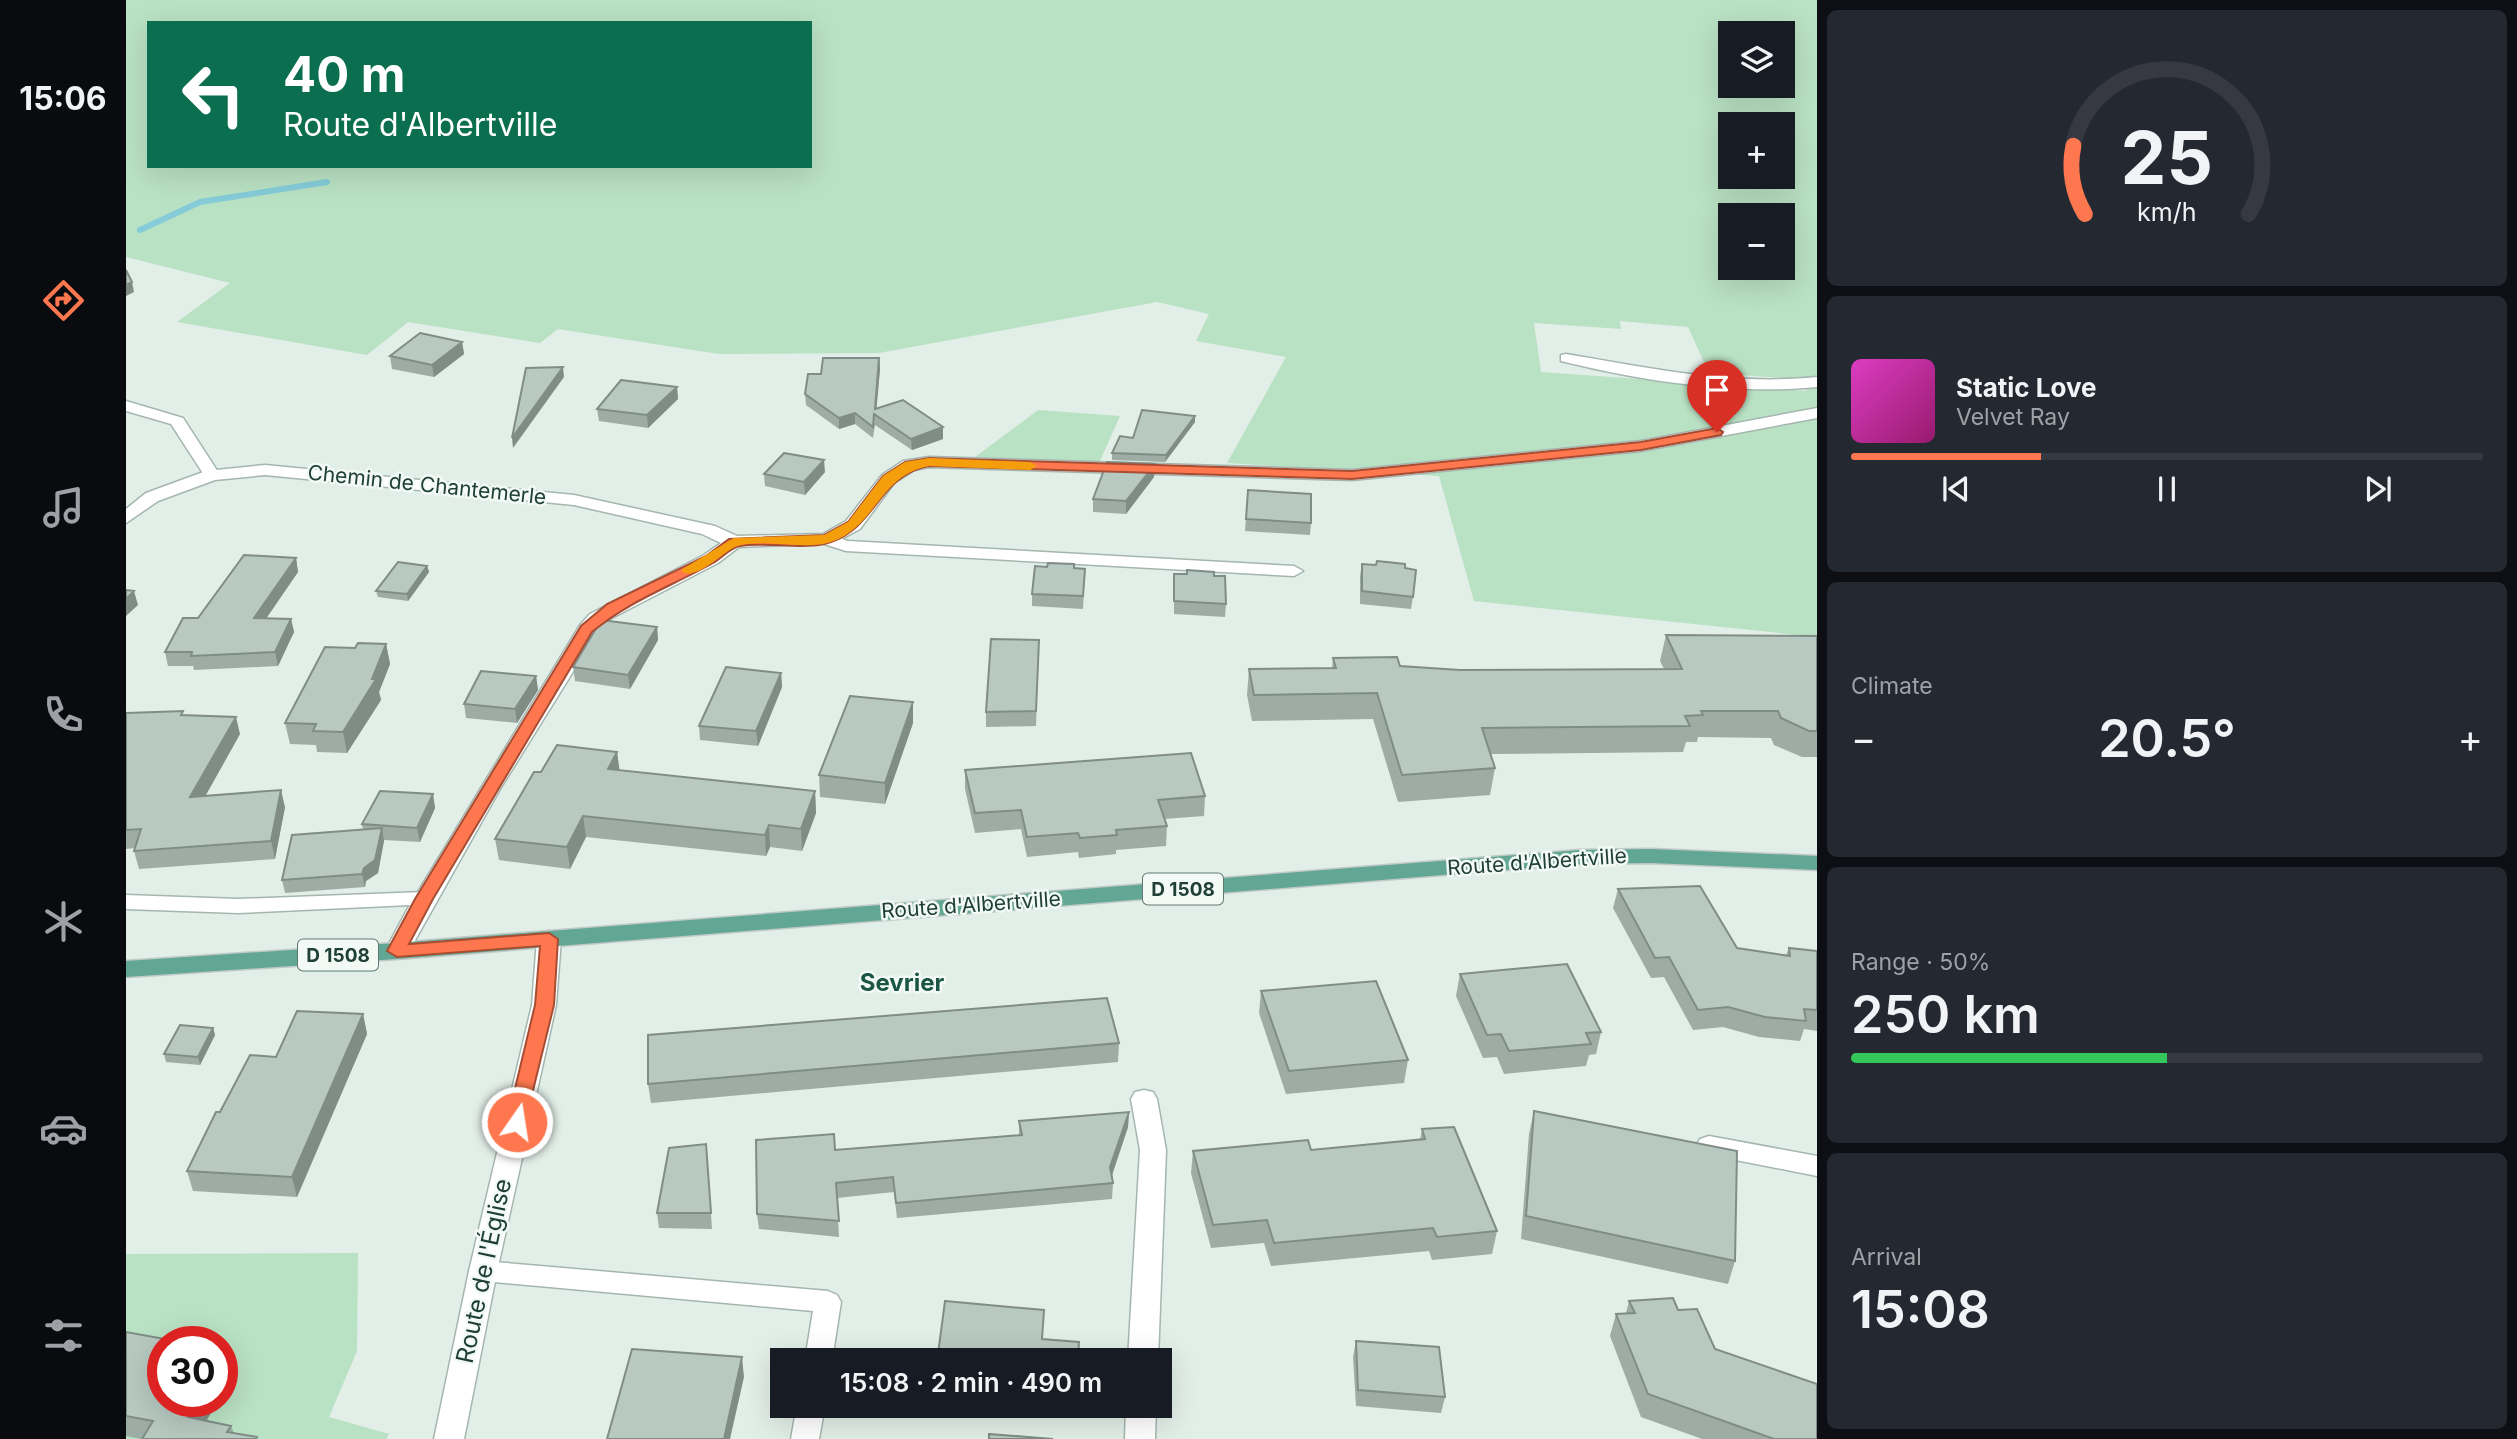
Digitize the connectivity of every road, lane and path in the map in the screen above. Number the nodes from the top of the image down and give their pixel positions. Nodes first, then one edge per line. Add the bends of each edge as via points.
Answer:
1 (1566, 358) dead end
2 (1817, 382) edge
3 (126, 406) edge
4 (1817, 413) edge
5 (212, 475) junction
6 (126, 518) edge
7 (827, 539) junction
8 (734, 542) junction
9 (1294, 571) dead end
10 (1817, 863) edge
11 (424, 899) junction
12 (126, 901) edge
13 (549, 939) junction
14 (397, 951) junction
15 (126, 969) edge
16 (1144, 1100) dead end
17 (1679, 1140) edge
18 (1817, 1166) edge
19 (483, 1271) junction
20 (820, 1348) edge
21 (1144, 1348) edge
22 (809, 1418) edge
23 (1141, 1418) edge
24 (449, 1439) edge
25 (805, 1439) edge
26 (1140, 1439) edge

1 - 2 lane via 1670,377 1760,384
3 - 5 lane via 177,421
4 - 7 street via 1641,446 1352,475 929,462 909,465 888,479 853,525
5 - 6 street, Chemin de Chantemerle via 152,497
5 - 8 street, Chemin de Chantemerle via 265,470 560,499 708,530
7 - 8 street
7 - 9 lane via 846,546
8 - 11 street via 711,559 612,608 587,629
10 - 13 main road, Route d'Albertville / D 1508 via 1580,857
11 - 12 lane via 238,906
11 - 14 street
13 - 14 main road, Route d'Albertville / D 1508
13 - 19 street, Route de l'Église via 544,1005
14 - 15 main road, Route d'Albertville / D 1508
16 - 21 street via 1153,1150
17 - 18 street
19 - 20 lane via 828,1302
19 - 24 street, Route de l'Église
22 - 25 lane
23 - 26 street

